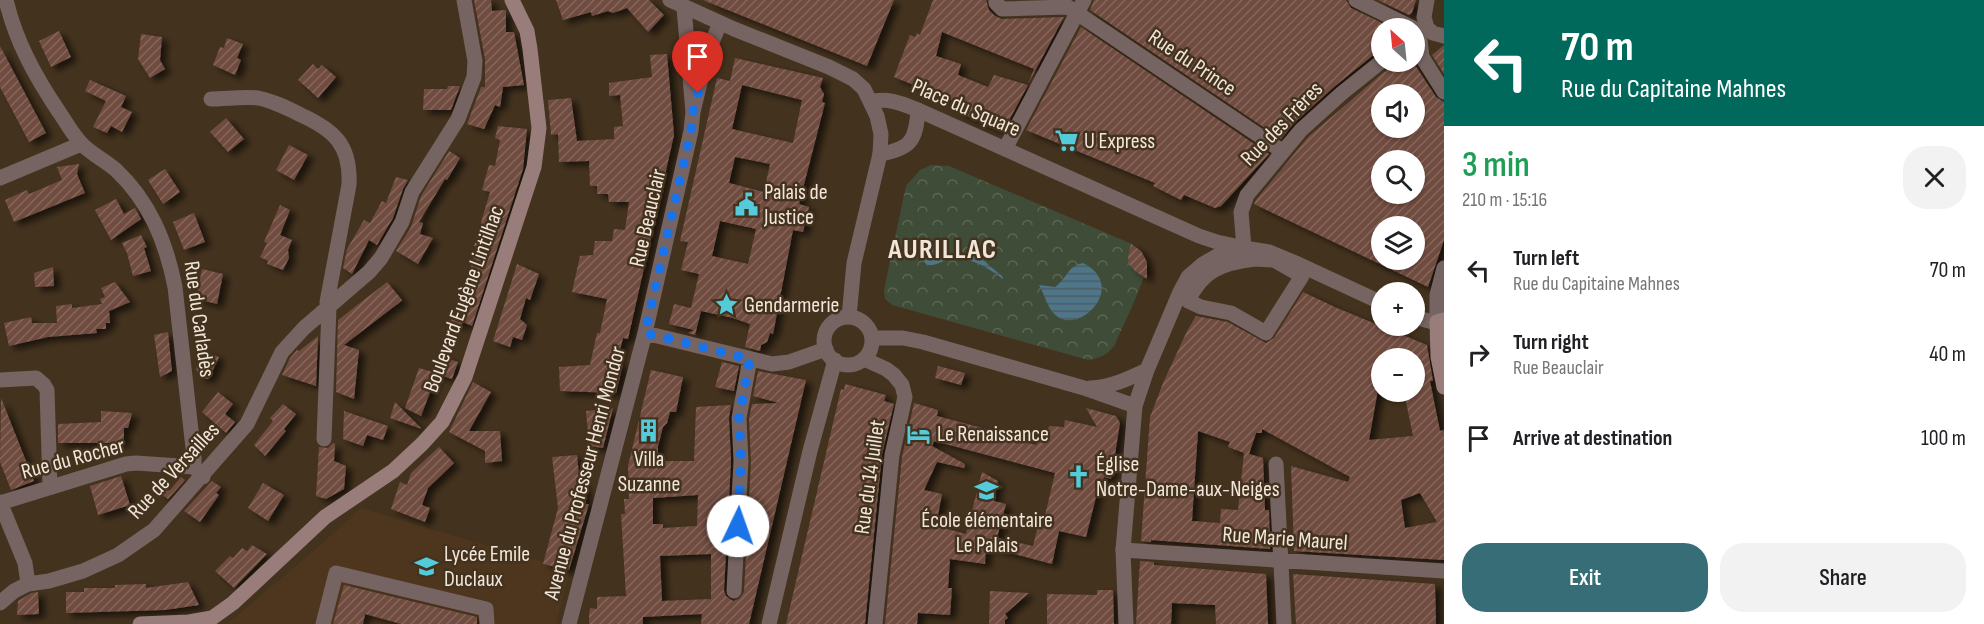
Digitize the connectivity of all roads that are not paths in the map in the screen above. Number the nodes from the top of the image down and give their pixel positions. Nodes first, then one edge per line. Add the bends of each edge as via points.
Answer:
1 (6, 0) edge
2 (464, 0) edge
3 (512, 0) edge
4 (670, 0) edge
5 (996, 0) edge
6 (1356, 0) edge
7 (1426, 0) edge
8 (1080, 6) edge
9 (684, 8) junction
10 (1393, 18) edge
11 (1423, 18) edge
12 (720, 23) junction
13 (1425, 32) edge
14 (1444, 36) edge
15 (1425, 62) edge
16 (1371, 70) edge
17 (1444, 93) edge
18 (212, 99) dead end
19 (871, 102) junction
20 (918, 110) junction
21 (693, 112) junction
22 (81, 144) junction
23 (1005, 149) junction
24 (1282, 152) junction
25 (880, 154) junction
26 (0, 178) edge
27 (1244, 248) junction
28 (1444, 268) edge
29 (1371, 298) edge
30 (329, 308) junction
31 (849, 316) junction
32 (1425, 319) edge
33 (1442, 322) edge
34 (645, 333) junction
35 (1266, 333) joint
36 (872, 338) junction
37 (830, 355) junction
38 (750, 359) junction
39 (864, 359) junction
40 (1147, 370) junction
41 (0, 380) edge
42 (1444, 387) edge
43 (1084, 388) junction
44 (1135, 406) junction
45 (324, 439) dead end
46 (1276, 464) dead end
47 (198, 472) junction
48 (50, 487) junction
49 (0, 502) edge
50 (1124, 550) junction
51 (1281, 561) junction
52 (1444, 571) edge
53 (28, 584) junction
54 (734, 591) dead end
55 (0, 603) edge
56 (140, 624) edge
57 (323, 624) edge
58 (487, 624) edge
59 (569, 624) edge
60 (769, 624) edge
61 (875, 624) edge
62 (1126, 624) edge
63 (1284, 624) edge

1 - 22 street, Rue du Carladès via 18,43 37,80
2 - 30 street, Rue de Versailles via 475,61 474,77 458,119 412,192 402,222 381,258
3 - 56 main road, Boulevard Eugène Lintilhac via 527,31 530,49 539,128 534,167 465,377 442,422 393,471 325,517 212,618
4 - 9 street
5 - 8 street via 1002,9
6 - 10 street
7 - 11 street
8 - 23 street
8 - 24 street, Rue du Prince
9 - 12 street
9 - 21 street, Rue Beauclair
12 - 19 street via 845,75 864,89
12 - 21 street, Rue Beauclair
13 - 14 street
15 - 17 street
16 - 24 street, Rue des Frères via 1301,130
18 - 30 street via 255,98 280,104 322,124 337,137 350,168
19 - 20 street, Place du Square via 897,102
19 - 25 street via 880,134
20 - 23 street, Place du Square
20 - 25 street via 912,142 897,151
21 - 34 street, Rue Beauclair
22 - 26 street
22 - 47 street, Rue du Carladès via 127,180 147,207 170,260
23 - 27 street, Place du Square via 1199,236
24 - 27 street, Rue des Frères via 1247,195 1241,212
25 - 31 street via 854,262
27 - 29 street, Place du Square via 1269,252
27 - 40 street via 1217,256 1188,277
28 - 33 street via 1437,295
30 - 45 street
30 - 47 street, Rue de Versailles via 282,352 247,424
31 - 36 street via 864,322
31 - 37 street via 834,321 825,333
32 - 33 street
33 - 42 main road via 1438,357
34 - 38 street
34 - 59 street, Avenue du Professeur Henri Mondor
35 - 35 street via 1231,314 1188,301 1194,288 1204,276 1234,261 1274,260 1302,276
36 - 39 street
36 - 43 street via 923,342
37 - 38 street via 772,364
37 - 39 street via 849,364
37 - 60 street
38 - 54 street via 739,418 741,460
39 - 61 street, Rue du 14 Juillet via 894,375 906,397 892,455
40 - 43 street via 1118,383
40 - 44 street
41 - 48 street via 36,378 47,390
43 - 44 street
44 - 50 street
46 - 51 street
47 - 48 street, Rue du Rocher via 126,464
47 - 53 street, Rue de Versailles via 154,530 118,555 83,571
48 - 49 street, Rue du Rocher
49 - 53 street via 25,563
50 - 51 street, Rue Marie Maurel
50 - 62 street
51 - 52 street, Rue Marie Maurel
51 - 63 street
53 - 55 street, Rue de Versailles
57 - 58 street via 336,573 486,609

